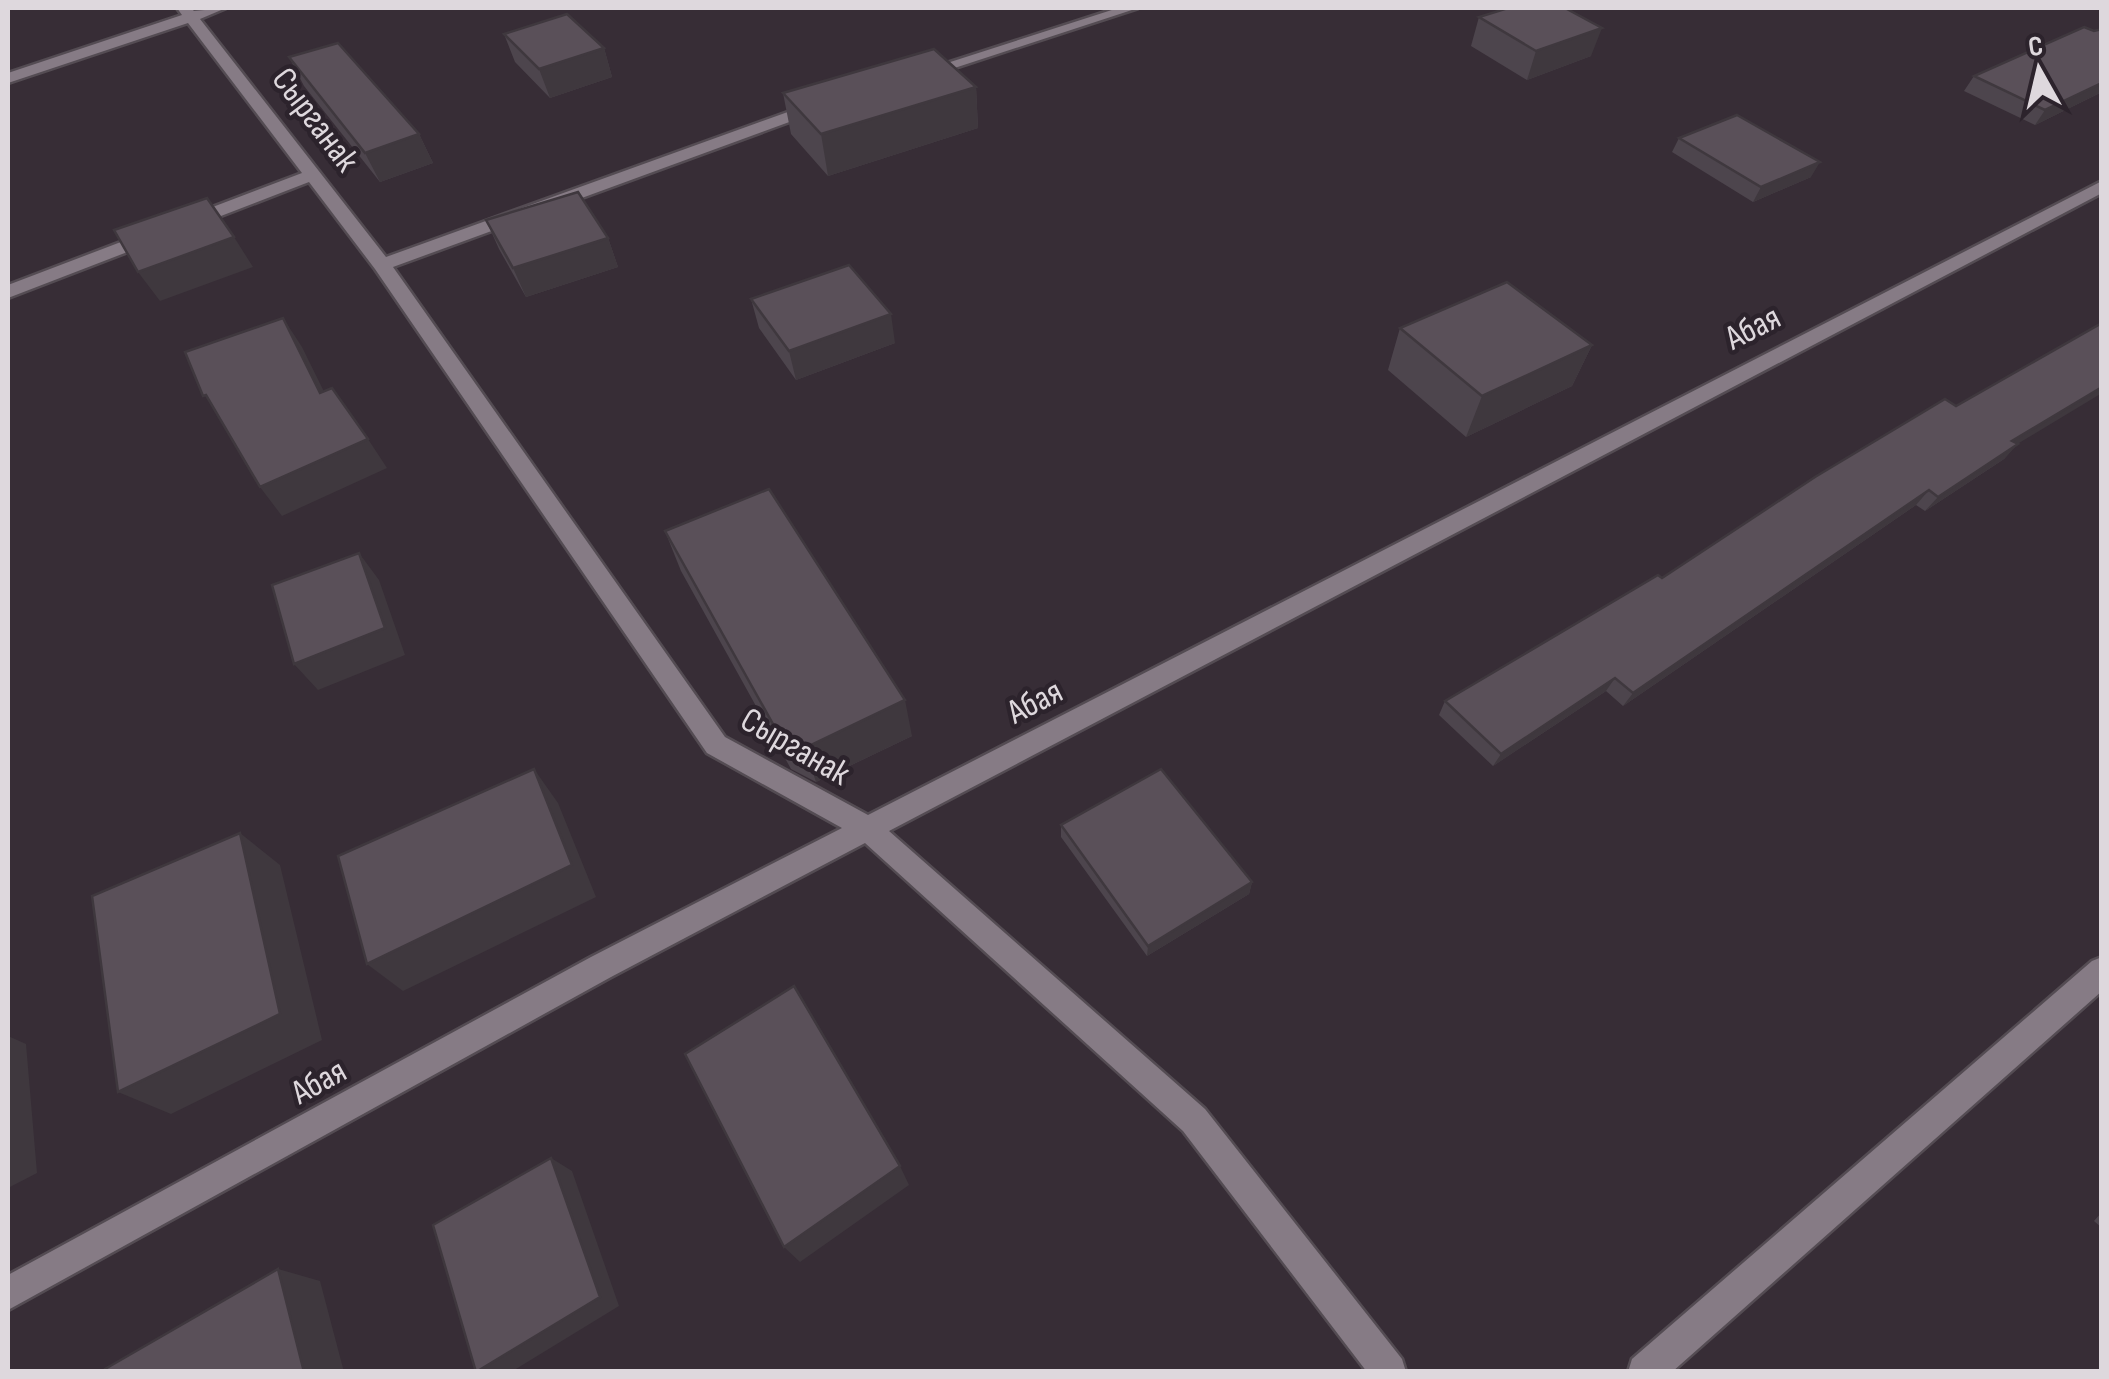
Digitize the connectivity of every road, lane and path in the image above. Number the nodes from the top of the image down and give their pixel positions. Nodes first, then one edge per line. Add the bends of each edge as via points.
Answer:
1 (218, 8) edge
2 (1131, 8) edge
3 (187, 12) edge
4 (8, 78) edge
5 (902, 80) edge
6 (826, 104) edge
7 (312, 175) junction
8 (2102, 186) edge
9 (382, 265) junction
10 (8, 292) edge
11 (867, 828) junction
12 (2102, 971) edge
13 (8, 1294) edge
14 (1388, 1372) edge
15 (1645, 1372) edge

1 - 3 street
2 - 5 street
3 - 4 street
3 - 7 street, Сырганак
6 - 9 street
7 - 9 street, Сырганак
7 - 10 street
8 - 11 street, Абая
9 - 11 street, Сырганак via 716,745
11 - 13 street, Абая via 601,966
11 - 14 street, Сырганак via 1194,1120
12 - 15 street

